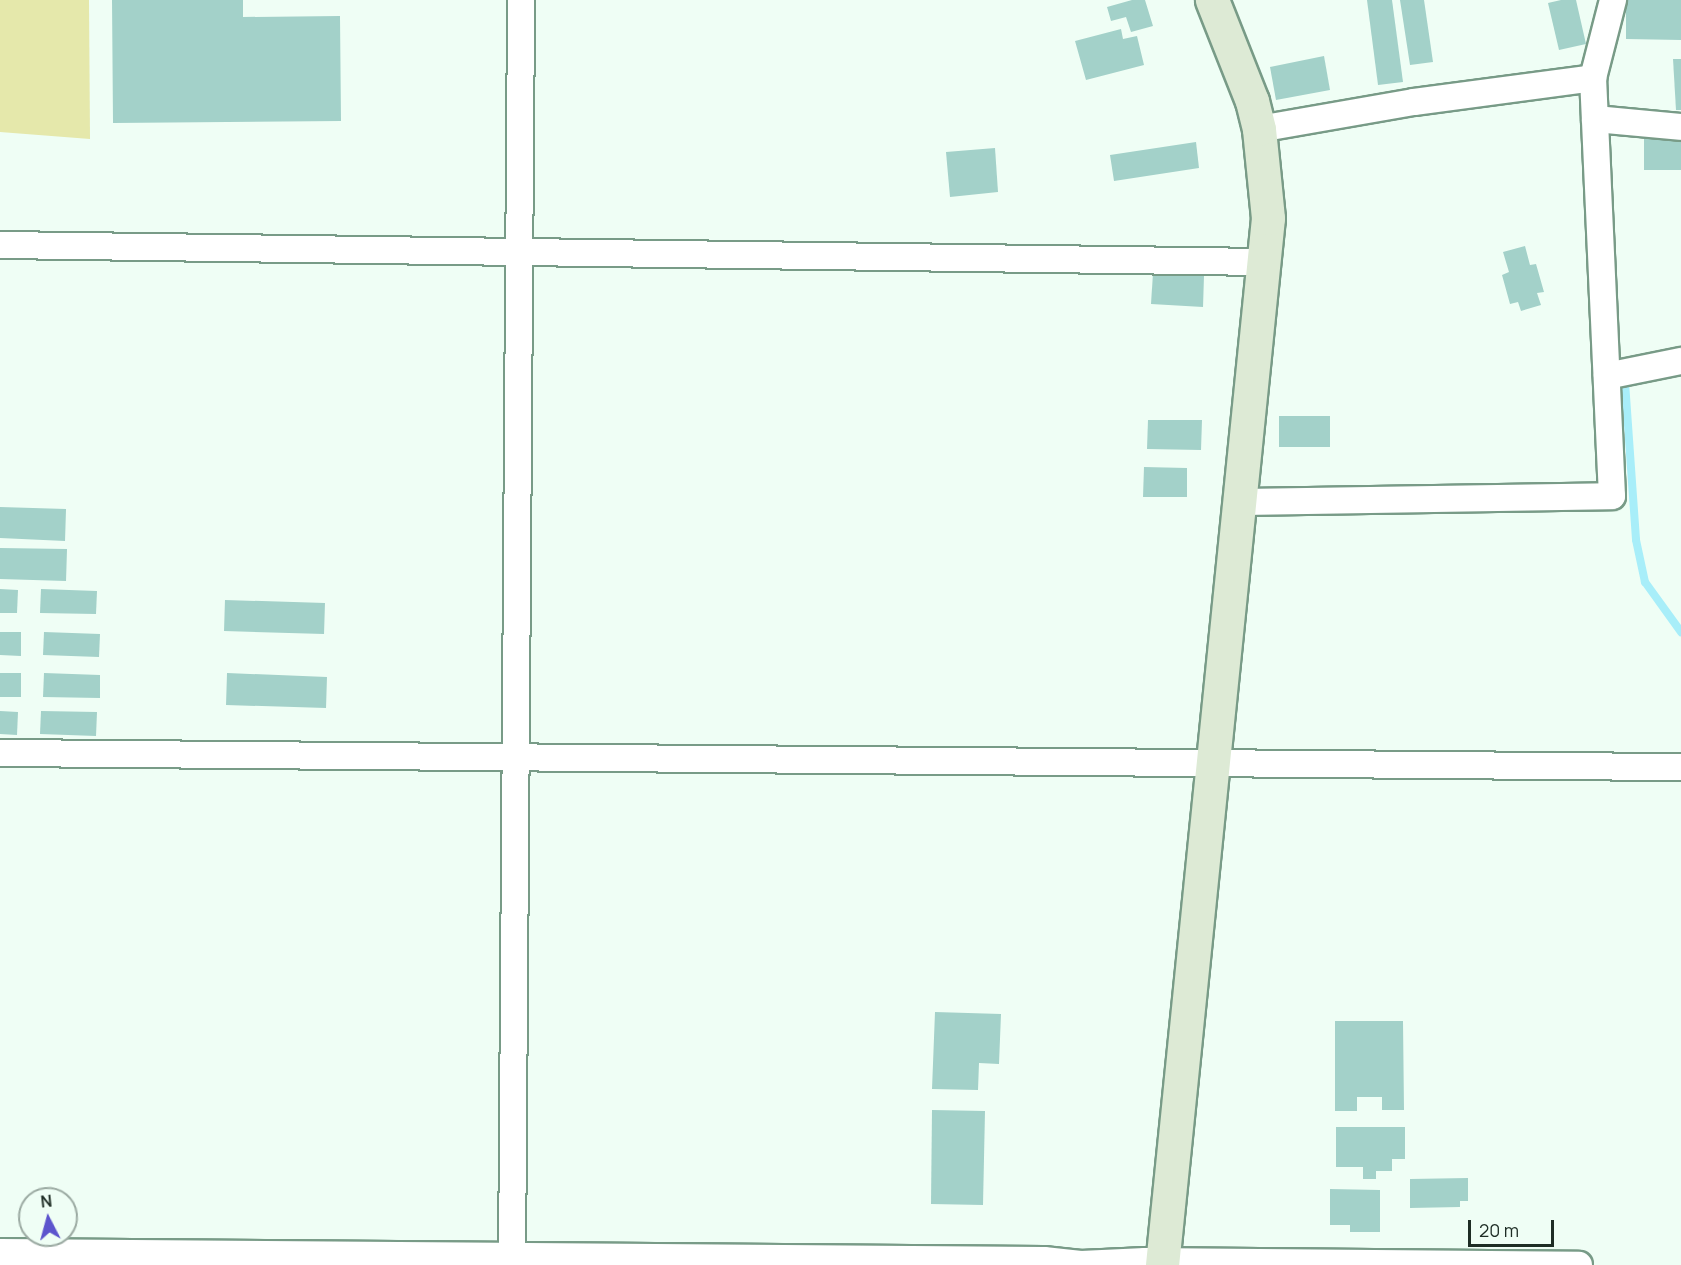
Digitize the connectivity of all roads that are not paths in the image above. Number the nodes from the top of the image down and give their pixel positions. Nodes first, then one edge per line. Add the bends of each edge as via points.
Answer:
1 (521, 0) edge
2 (1212, 0) edge
3 (1613, 0) edge
4 (1593, 78) junction
5 (1595, 119) junction
6 (1681, 127) edge
7 (1259, 129) junction
8 (0, 245) edge
9 (521, 252) junction
10 (1264, 262) junction
11 (1681, 361) edge
12 (1607, 376) junction
13 (1240, 502) junction
14 (0, 753) edge
15 (516, 756) junction
16 (1214, 763) junction
17 (1681, 766) edge
18 (0, 1252) edge
19 (512, 1261) edge
20 (1162, 1263) edge
21 (1580, 1265) edge

1 - 9 street
2 - 7 street via 1252,101
3 - 4 street
4 - 5 street
4 - 7 street via 1414,102
5 - 6 street
5 - 12 street
7 - 10 street via 1268,218
8 - 9 street
9 - 10 street
9 - 15 street
10 - 13 street
11 - 12 street
12 - 13 street via 1612,496
13 - 16 street
14 - 15 street
15 - 16 street
15 - 19 street
16 - 17 street
16 - 20 street
18 - 19 street
19 - 20 street
20 - 21 street

